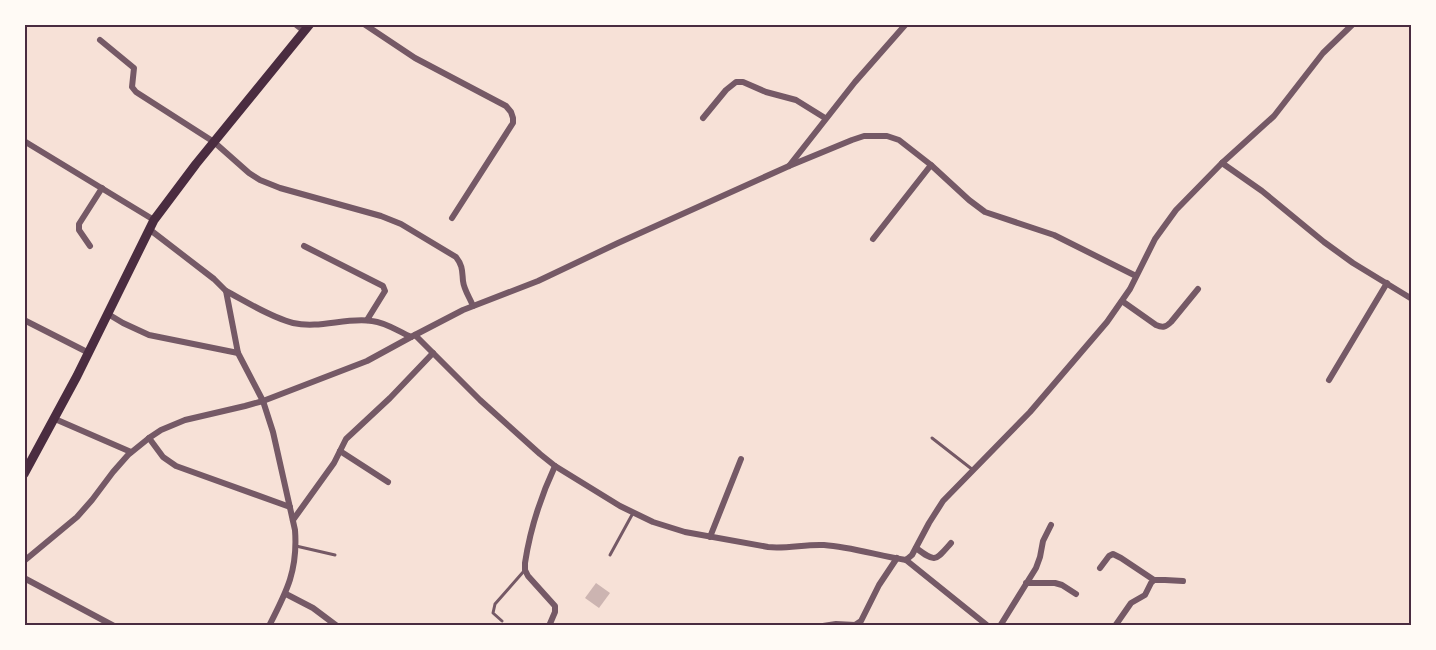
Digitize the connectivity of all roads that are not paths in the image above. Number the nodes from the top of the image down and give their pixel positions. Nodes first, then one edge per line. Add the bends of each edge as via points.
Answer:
1 (295, 24) edge
2 (364, 24) edge
3 (906, 24) edge
4 (1353, 24) edge
5 (307, 28) edge
6 (100, 40) dead end
7 (703, 118) dead end
8 (825, 118) junction
9 (24, 141) edge
10 (214, 142) junction
11 (1222, 163) junction
12 (931, 165) junction
13 (789, 166) junction
14 (102, 188) junction
15 (452, 218) dead end
16 (152, 224) junction
17 (873, 238) dead end
18 (90, 246) dead end
19 (304, 246) dead end
20 (1136, 276) junction
21 (1387, 283) junction
22 (1198, 289) dead end
23 (226, 291) junction
24 (1412, 298) edge
25 (1122, 301) junction
26 (473, 306) junction
27 (108, 314) junction
28 (24, 320) edge
29 (367, 320) junction
30 (413, 336) junction
31 (89, 353) junction
32 (238, 353) junction
33 (433, 353) junction
34 (1329, 380) dead end
35 (263, 401) junction
36 (55, 419) junction
37 (149, 438) junction
38 (932, 438) dead end
39 (340, 451) junction
40 (131, 452) junction
41 (741, 459) dead end
42 (555, 466) junction
43 (973, 470) junction
44 (24, 474) edge
45 (388, 482) dead end
46 (290, 507) junction
47 (633, 513) junction
48 (293, 520) junction
49 (1051, 525) dead end
50 (710, 537) junction
51 (951, 543) dead end
52 (296, 546) junction
53 (916, 548) junction
54 (335, 555) dead end
55 (610, 555) dead end
56 (897, 558) junction
57 (906, 560) junction
58 (24, 561) edge
59 (1100, 568) dead end
60 (525, 570) junction
61 (24, 578) edge
62 (1154, 580) junction
63 (1183, 581) dead end
64 (1026, 583) junction
65 (285, 594) junction
66 (1076, 594) dead end
67 (502, 621) dead end
68 (864, 624) edge
69 (114, 626) edge
70 (269, 626) edge
71 (337, 626) edge
72 (549, 626) edge
73 (823, 626) edge
74 (988, 626) edge
75 (1000, 626) edge
76 (1115, 626) edge

1 - 5 street
2 - 15 street via 511,112 511,127
3 - 8 street
4 - 11 street via 1310,69 1274,116
5 - 10 main road
6 - 10 street via 134,68 132,87 136,92
7 - 8 street via 726,90 743,82 796,100
8 - 13 street
9 - 14 street
10 - 16 main road
10 - 26 street via 249,173 270,185 392,220 456,257
11 - 20 street via 1164,225
11 - 21 street via 1324,242
12 - 13 street via 899,140 864,136
12 - 17 street
12 - 20 street via 985,212 1054,235
13 - 26 street via 538,281
14 - 16 street
14 - 18 street via 79,224
16 - 23 street
16 - 27 main road
19 - 29 street via 383,286 383,296
20 - 25 street
21 - 24 street
21 - 34 street
22 - 25 street via 1166,327 1156,325
23 - 29 street via 293,323
23 - 32 street
25 - 43 street via 1030,412
26 - 30 street
27 - 31 main road
27 - 32 street via 149,335
28 - 31 street
29 - 30 street
30 - 33 street
30 - 35 street via 367,361
31 - 36 main road
32 - 35 street
33 - 39 street via 350,434
33 - 42 street
35 - 37 street via 185,420
35 - 46 street
36 - 40 street
36 - 44 main road
37 - 40 street
37 - 46 street via 163,457 176,465
38 - 43 lane
39 - 45 street
39 - 48 street
40 - 58 street via 76,517
41 - 50 street
42 - 47 street
42 - 60 street via 526,553
43 - 53 street via 936,511
46 - 48 street
47 - 50 street via 667,527
47 - 55 lane
48 - 52 street
49 - 64 street via 1036,568
50 - 56 street via 780,548 830,546
51 - 53 street via 935,559
52 - 54 lane
52 - 65 street
53 - 57 street
56 - 57 street
56 - 68 street via 879,585
57 - 74 street
59 - 62 street via 1113,555
60 - 67 lane via 493,608
60 - 72 street via 555,606
61 - 69 street
62 - 63 street
62 - 76 street
64 - 66 street via 1055,583
64 - 75 street
65 - 70 street
65 - 71 street
68 - 73 street

